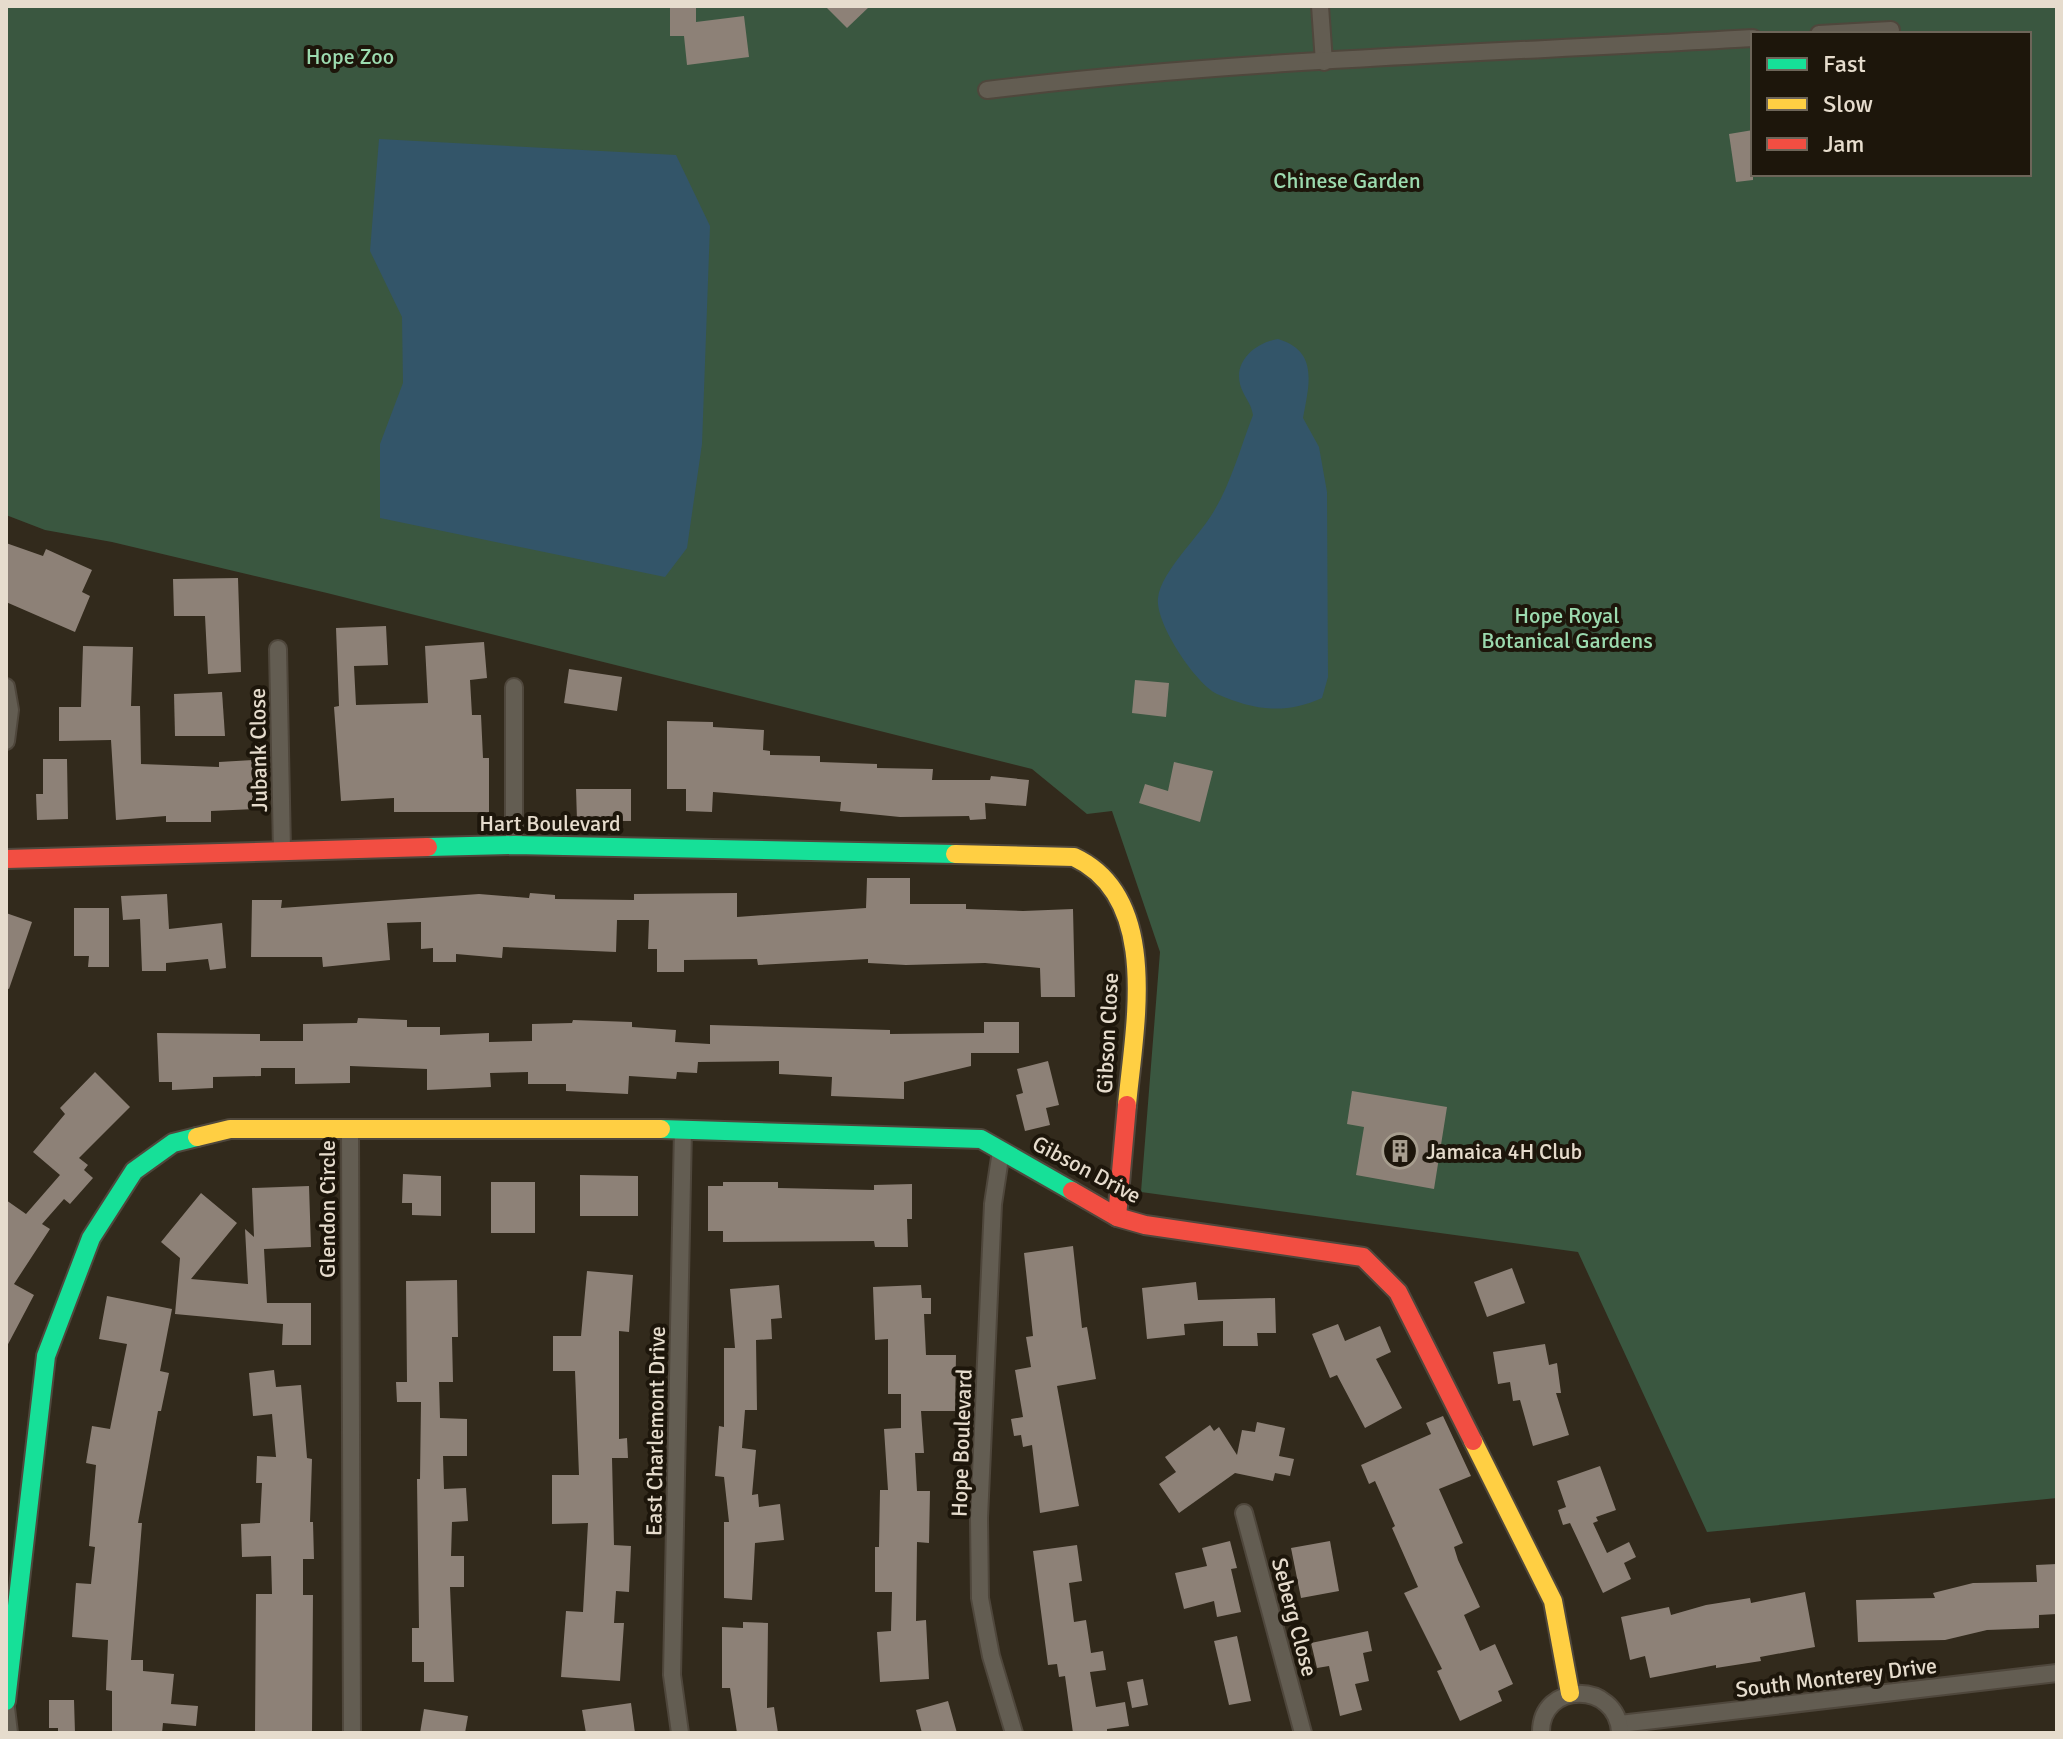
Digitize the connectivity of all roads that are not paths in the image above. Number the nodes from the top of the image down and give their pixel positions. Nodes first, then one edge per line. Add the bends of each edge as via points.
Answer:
1 (1320, 6) edge
2 (1891, 30) dead end
3 (1855, 32) edge
4 (1751, 38) edge
5 (1324, 62) junction
6 (987, 90) dead end
7 (278, 649) dead end
8 (6, 687) edge
9 (514, 687) dead end
10 (6, 741) edge
11 (514, 845) junction
12 (282, 851) junction
13 (6, 859) edge
14 (1092, 863) joint
15 (350, 1129) junction
16 (683, 1129) junction
17 (1001, 1151) junction
18 (1117, 1217) junction
19 (1244, 1513) dead end
20 (2057, 1673) edge
21 (1570, 1693) junction
22 (6, 1701) edge
23 (6, 1708) edge
24 (1620, 1729) edge
25 (9, 1733) edge
26 (352, 1733) edge
27 (680, 1733) edge
28 (1014, 1733) edge
29 (1303, 1733) edge
30 (1541, 1733) edge

1 - 5 street
2 - 3 street
4 - 5 street
5 - 6 street
7 - 12 street, Jubank Close
8 - 10 street
9 - 11 street
11 - 12 street, Hart Boulevard
11 - 14 street, Hart Boulevard via 1074,857
12 - 13 street, Hart Boulevard
14 - 18 street, Gibson Close via 1114,886 1134,950 1138,988
15 - 16 street, Gibson Drive
15 - 22 street, Glendon Circle via 230,1129 173,1143 134,1171 91,1238 46,1356
15 - 26 street, Glendon Circle
16 - 17 street, Gibson Drive via 981,1139
16 - 27 street, East Charlemont Drive via 672,1675
17 - 18 street, Gibson Drive
17 - 28 street, Hope Boulevard via 993,1204 980,1598
18 - 21 street, Gibson Drive via 1336,1251 1363,1257 1383,1274 1398,1292 1553,1601
19 - 29 street, Seberg Close
20 - 24 street, South Monterey Drive
21 - 24 street via 1596,1695 1615,1712
21 - 30 street via 1550,1706
23 - 25 street

